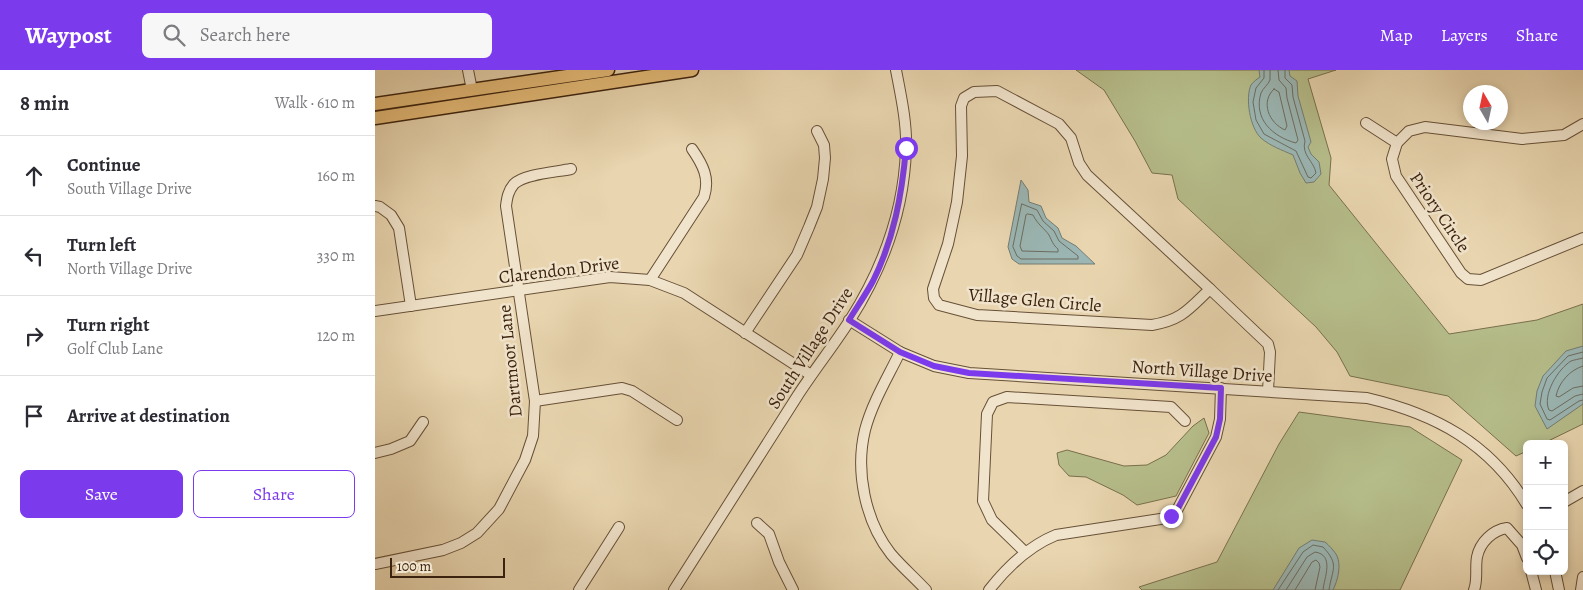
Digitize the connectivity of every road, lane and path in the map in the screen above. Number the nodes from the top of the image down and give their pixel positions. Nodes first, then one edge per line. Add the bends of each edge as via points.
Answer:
1 (468, 70) edge
2 (608, 70) edge
3 (692, 70) edge
4 (896, 70) edge
5 (663, 72) edge
6 (517, 84) junction
7 (471, 90) junction
8 (375, 104) edge
9 (429, 110) junction
10 (375, 118) edge
11 (1366, 123) dead end
12 (1583, 124) edge
13 (817, 131) dead end
14 (1397, 143) junction
15 (692, 149) dead end
16 (571, 169) dead end
17 (375, 206) edge
18 (1583, 238) edge
19 (650, 280) junction
20 (1210, 289) junction
21 (519, 290) junction
22 (411, 306) junction
23 (375, 312) edge
24 (849, 320) junction
25 (745, 333) junction
26 (900, 352) junction
27 (811, 375) junction
28 (1221, 388) junction
29 (1267, 391) junction
30 (535, 401) junction
31 (677, 420) dead end
32 (1185, 421) dead end
33 (423, 422) dead end
34 (375, 453) edge
35 (1583, 491) edge
36 (1523, 498) edge
37 (1568, 500) edge
38 (757, 523) dead end
39 (619, 527) dead end
40 (1523, 548) edge
41 (1025, 552) junction
42 (375, 564) edge
43 (1532, 575) edge
44 (1556, 575) edge
45 (1583, 578) edge
46 (579, 590) edge
47 (674, 590) edge
48 (793, 590) edge
49 (926, 590) edge
50 (989, 590) edge
51 (1474, 590) edge
52 (1536, 590) edge
53 (1559, 590) edge
54 (1581, 590) edge

1 - 7 street
2 - 6 main road
3 - 5 main road
4 - 24 street, South Village Drive via 905,119 903,182 883,258
5 - 9 main road
6 - 7 main road
6 - 9 main road via 512,90 451,99
7 - 8 main road
9 - 10 main road
11 - 14 street
12 - 14 street via 1563,135 1522,138 1425,127 1409,131
13 - 25 street via 824,145 825,158 812,220 797,255
14 - 18 street, Priory Circle via 1392,160 1396,176 1468,279 1481,280
15 - 19 street via 702,164 707,188
16 - 21 street, Dartmoor Lane via 523,178 508,193 506,206
17 - 22 street via 391,215 399,228
19 - 21 street, Clarendon Drive via 610,277
19 - 25 street, Clarendon Drive via 684,293
20 - 20 street, Village Glen Circle via 1087,175 1079,163 1071,138 1059,124 997,91 974,92 964,98 957,202 933,289 939,305 977,315 1152,325 1182,316
20 - 29 street, Village Glen Circle via 1268,344
21 - 22 street, Clarendon Drive
21 - 30 street, Dartmoor Lane
22 - 23 street, Clarendon Drive
24 - 26 street, North Village Drive
24 - 27 street, South Village Drive
25 - 27 street, Clarendon Drive
26 - 28 street, North Village Drive via 934,366 969,373
26 - 49 street via 873,406 865,430 861,465 865,497 875,528 891,554
27 - 47 street, South Village Drive
28 - 29 street, North Village Drive
28 - 41 street via 1216,437 1175,514 1167,518 1056,535
29 - 36 street, North Village Drive via 1367,398 1399,405 1463,437 1491,459
30 - 31 street via 622,388
30 - 42 street, Dartmoor Lane via 533,436 525,460 499,509 477,533 443,550
32 - 41 street via 1171,407 1007,397 993,402 987,414 983,501 992,520
33 - 34 street via 409,441
35 - 37 street
38 - 48 street via 769,534
39 - 46 street
40 - 51 street via 1507,528 1498,529 1484,541 1477,557
41 - 50 street
43 - 52 street
44 - 53 street
45 - 54 street

